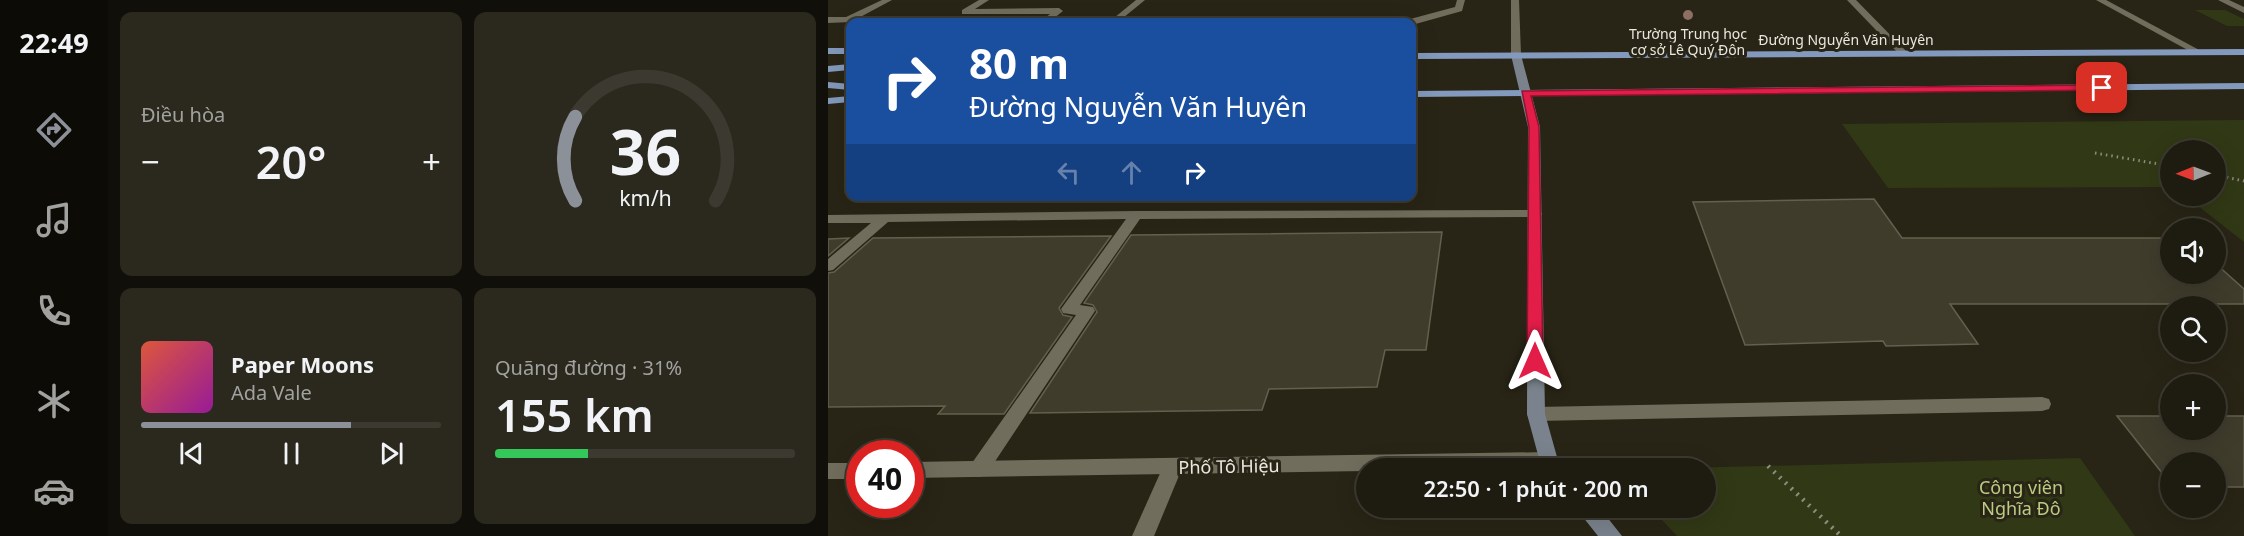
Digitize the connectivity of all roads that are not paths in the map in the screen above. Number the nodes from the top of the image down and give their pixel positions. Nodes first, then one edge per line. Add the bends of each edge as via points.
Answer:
1 (888, 0) edge
2 (985, 0) edge
3 (1141, 0) edge
4 (1461, 0) edge
5 (1515, 0) edge
6 (1851, 0) edge
7 (2100, 0) edge
8 (2222, 0) edge
9 (2244, 10) edge
10 (852, 18) edge
11 (1049, 18) edge
12 (1118, 18) edge
13 (828, 20) edge
14 (846, 20) edge
15 (1416, 21) edge
16 (828, 51) edge
17 (846, 51) edge
18 (2198, 52) junction
19 (2244, 52) edge
20 (1904, 54) junction
21 (1516, 55) junction
22 (1416, 56) edge
23 (846, 67) edge
24 (828, 69) edge
25 (828, 85) edge
26 (2244, 86) edge
27 (846, 87) edge
28 (1416, 93) edge
29 (1526, 93) junction
30 (846, 99) edge
31 (828, 101) edge
32 (1535, 214) junction
33 (1136, 215) junction
34 (885, 218) junction
35 (828, 219) edge
36 (828, 267) edge
37 (2042, 404) dead end
38 (1536, 414) junction
39 (1549, 458) edge
40 (1356, 465) edge
41 (1173, 466) junction
42 (979, 469) junction
43 (924, 470) edge
44 (828, 471) edge
45 (846, 471) edge
46 (1595, 518) edge
47 (1143, 536) edge
48 (1611, 536) edge

1 - 10 street
2 - 11 street via 965,12 1059,11
3 - 12 street
4 - 15 street via 1459,9
5 - 21 street
6 - 20 street
7 - 18 street
8 - 9 street
13 - 14 street
16 - 17 main road
18 - 19 main road, Đường Nguyễn Văn Huyên
18 - 20 main road, Đường Nguyễn Văn Huyên
20 - 21 main road, Đường Nguyễn Văn Huyên
21 - 22 main road, Đường Nguyễn Văn Huyên
21 - 29 street, Phố Tô Hiệu
23 - 24 main road
25 - 27 main road
26 - 29 main road
28 - 29 main road
29 - 32 street, Phố Tô Hiệu via 1534,127
30 - 31 main road
32 - 33 street
32 - 38 street, Phố Tô Hiệu
33 - 34 street
33 - 42 street via 1069,309 1087,311
34 - 35 street
34 - 36 street
37 - 38 street
38 - 39 street, Phố Tô Hiệu
40 - 41 street, Phố Tô Hiệu
41 - 42 street, Phố Tô Hiệu
41 - 47 street
42 - 43 street, Phố Tô Hiệu
44 - 45 street
46 - 48 street

